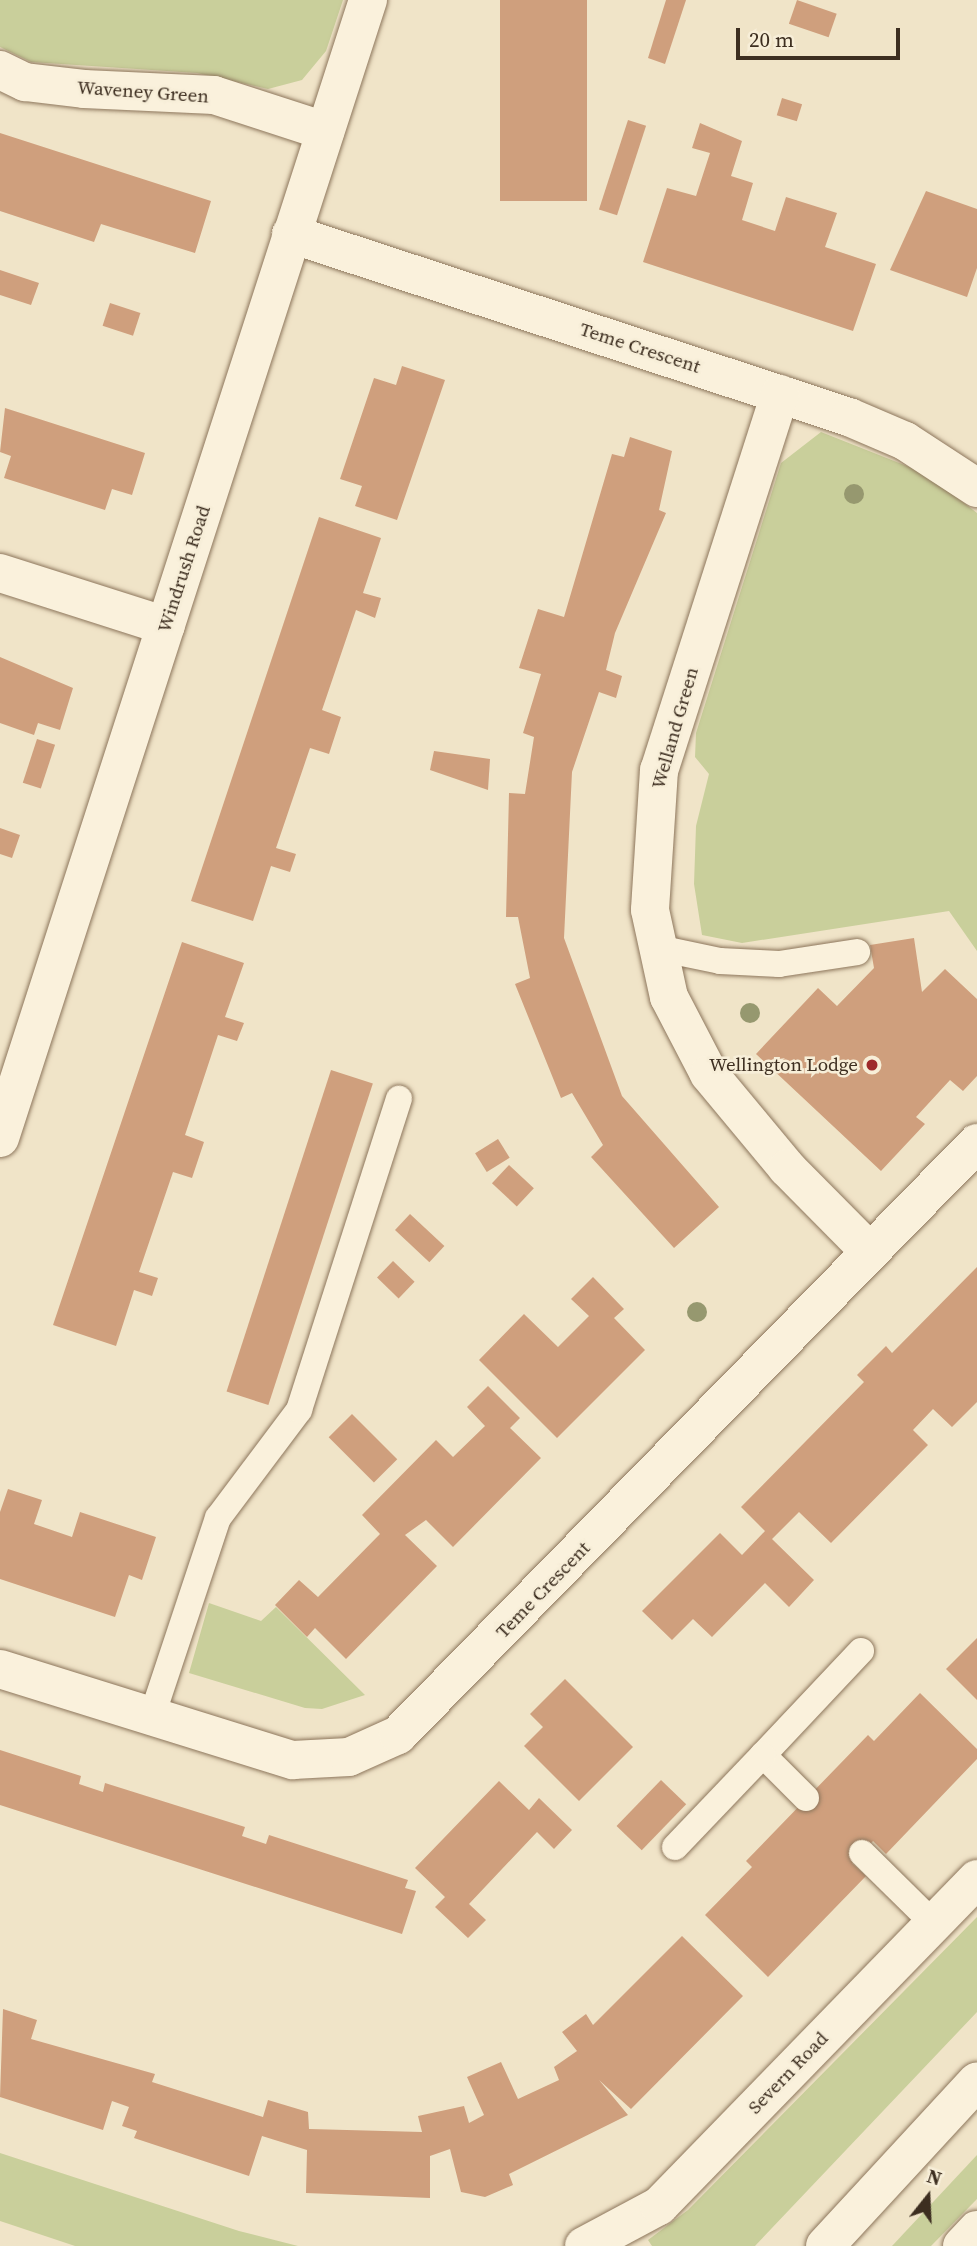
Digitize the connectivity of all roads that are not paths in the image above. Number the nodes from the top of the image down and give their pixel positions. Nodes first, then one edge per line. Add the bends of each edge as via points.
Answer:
1 (368, 0) edge
2 (0, 70) edge
3 (325, 131) junction
4 (291, 234) junction
5 (780, 394) junction
6 (977, 488) edge
7 (0, 573) edge
8 (166, 626) junction
9 (658, 948) junction
10 (857, 952) dead end
11 (400, 1099) dead end
12 (2, 1128) edge
13 (976, 1146) edge
14 (870, 1252) junction
15 (861, 1651) dead end
16 (0, 1669) edge
17 (152, 1716) junction
18 (763, 1755) junction
19 (806, 1798) dead end
20 (674, 1847) dead end
21 (862, 1853) dead end
22 (977, 1880) edge
23 (934, 1924) junction
24 (977, 2081) edge
25 (977, 2230) edge
26 (584, 2246) edge
27 (825, 2246) edge
28 (962, 2246) edge

1 - 3 street, Windrush Road
2 - 3 street, Waveney Green via 25,82 214,95
3 - 4 street, Windrush Road
4 - 5 street, Teme Crescent
4 - 8 street, Windrush Road
5 - 6 street, Teme Crescent via 905,441
5 - 9 street, Welland Green via 659,770 650,910
7 - 8 street
8 - 12 street, Windrush Road
9 - 10 lane via 720,961 779,964
9 - 14 street, Welland Green via 669,996 709,1074 787,1168
11 - 17 lane via 299,1410 218,1518
13 - 14 street, Teme Crescent
14 - 17 street, Teme Crescent via 398,1735 349,1757 293,1760
15 - 18 lane
16 - 17 street, Teme Crescent
18 - 19 lane
18 - 20 lane
21 - 23 lane
22 - 23 street, Severn Road
23 - 26 street, Severn Road via 659,2206
24 - 27 street
25 - 28 street

